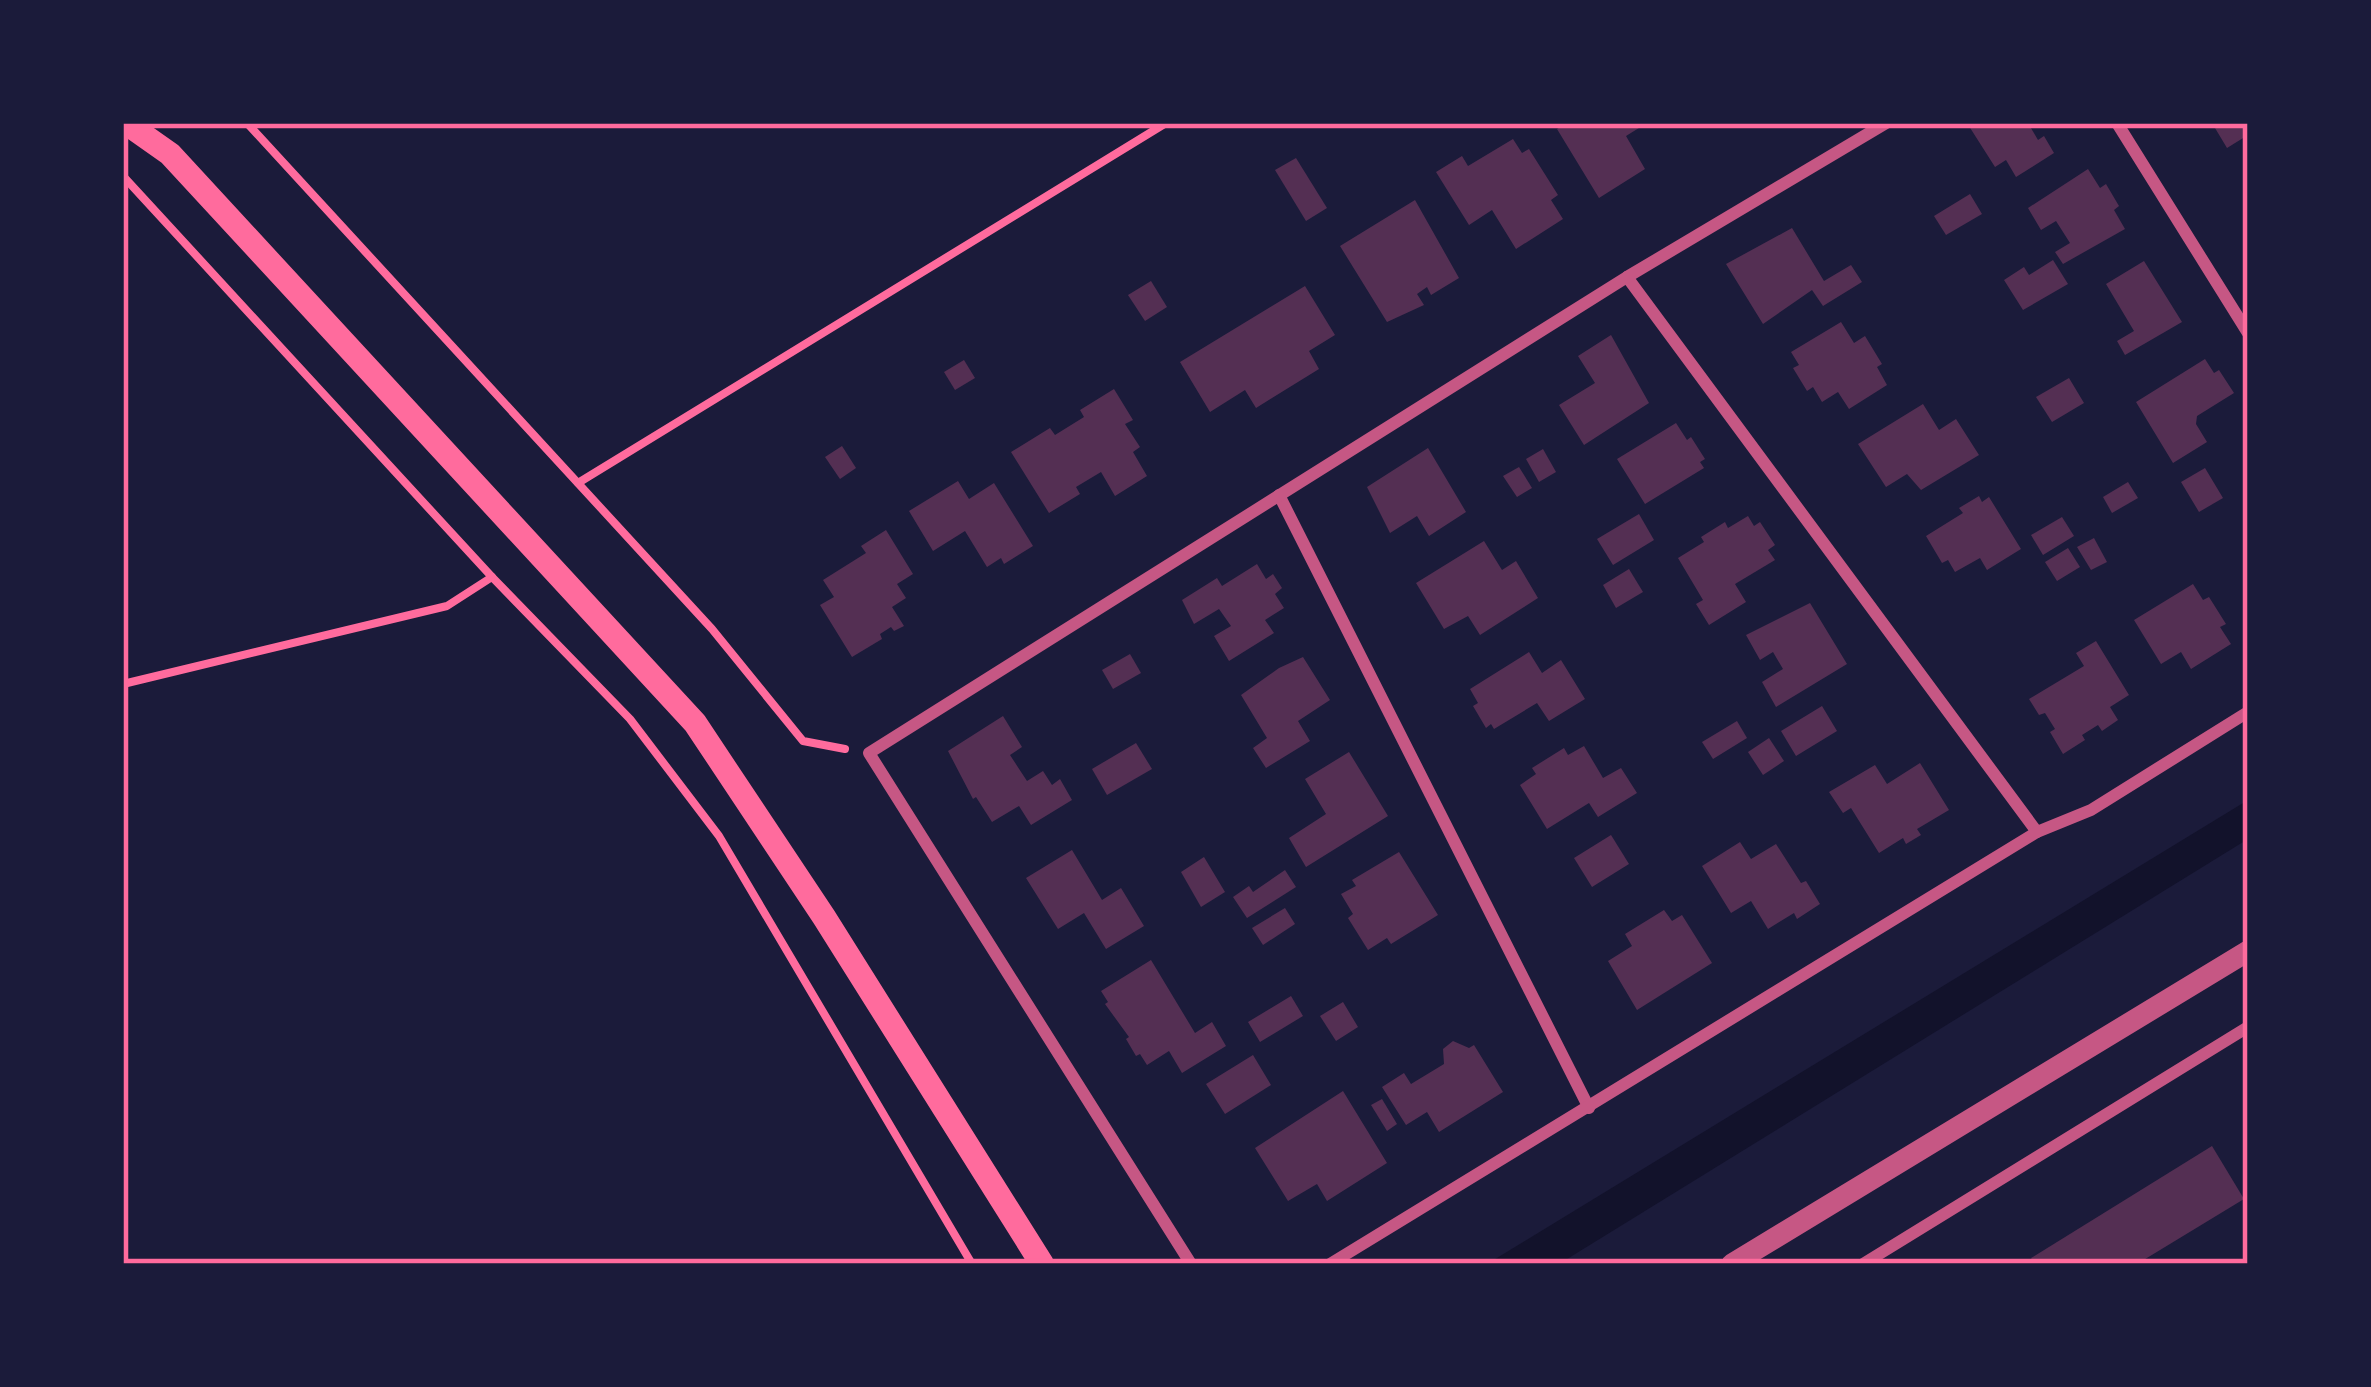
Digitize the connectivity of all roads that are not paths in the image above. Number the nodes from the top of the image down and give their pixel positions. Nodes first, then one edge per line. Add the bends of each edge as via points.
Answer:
1 (126, 123) edge
2 (156, 123) edge
3 (1886, 123) edge
4 (2117, 123) edge
5 (170, 154) junction
6 (1627, 277) junction
7 (2248, 333) edge
8 (1280, 495) junction
9 (2248, 712) edge
10 (2037, 832) junction
11 (2248, 951) edge
12 (2248, 1027) edge
13 (1589, 1108) junction
14 (1042, 1264) edge
15 (1191, 1264) edge
16 (1330, 1264) edge
17 (1732, 1264) edge
18 (1863, 1264) edge

1 - 5 main road
2 - 5 main road
3 - 6 street
4 - 7 street
5 - 14 main road via 695,723
6 - 8 street
6 - 10 street
8 - 13 street
8 - 15 street via 869,753
9 - 10 street via 2091,809
10 - 13 street
11 - 17 street
12 - 18 street
13 - 16 street

